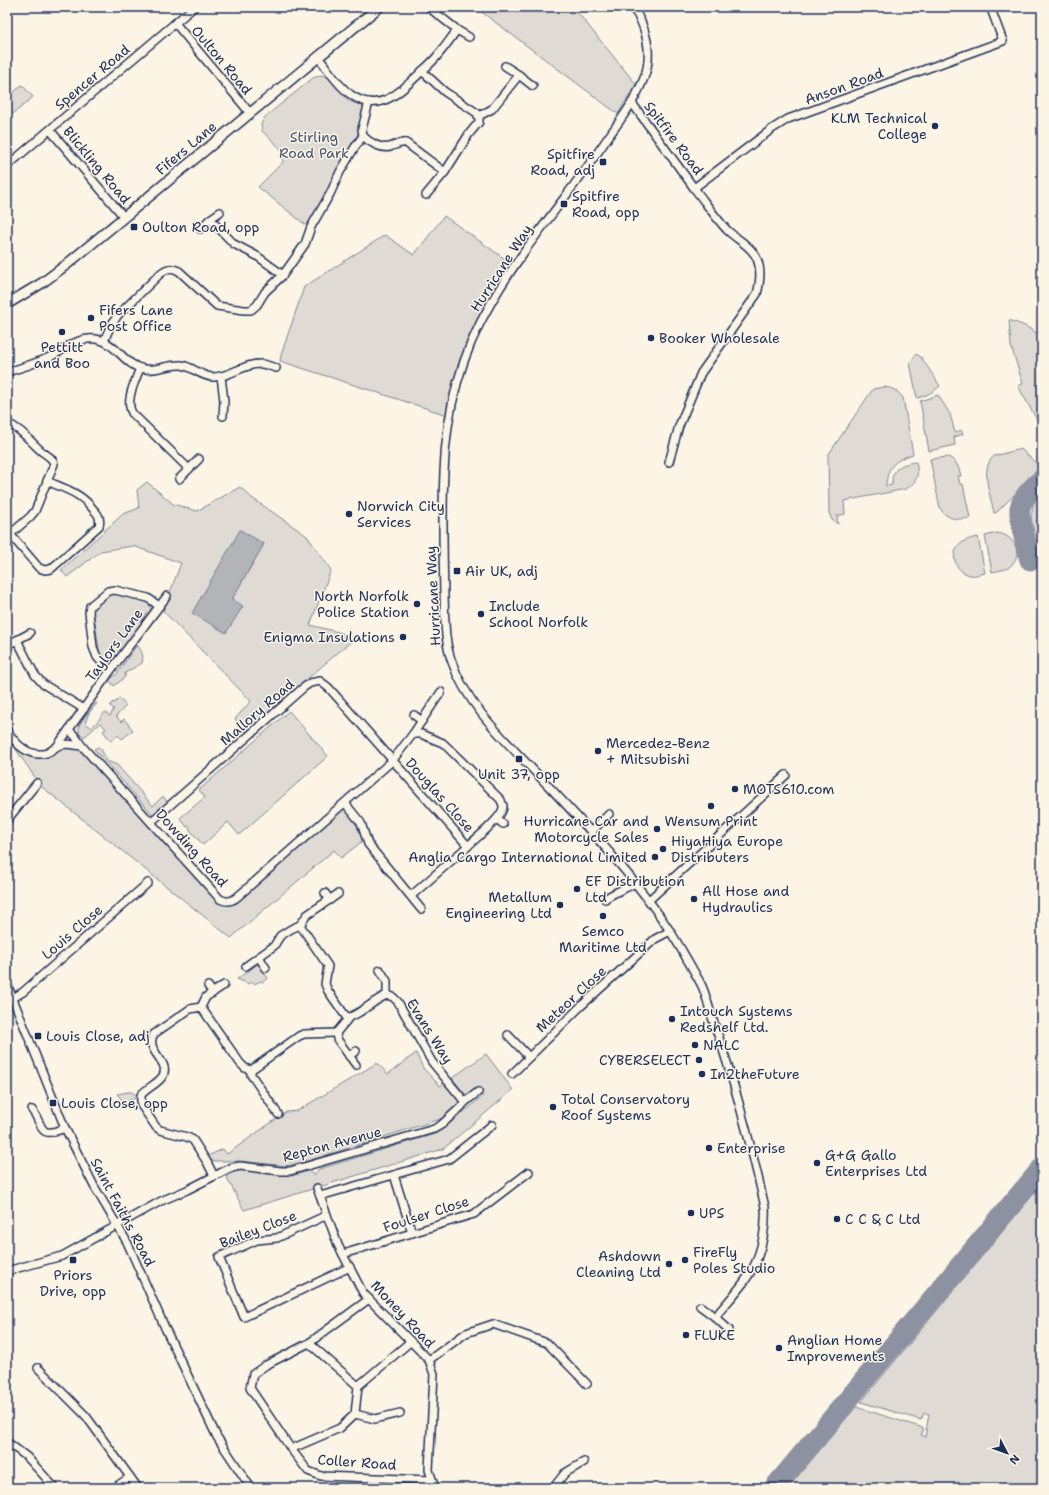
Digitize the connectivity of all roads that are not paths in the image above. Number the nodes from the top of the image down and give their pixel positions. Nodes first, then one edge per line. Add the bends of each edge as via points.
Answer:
1 (194, 7) edge
2 (379, 7) edge
3 (428, 7) edge
4 (632, 7) edge
5 (991, 9) dead end
6 (175, 23) junction
7 (457, 30) junction
8 (469, 36) dead end
9 (318, 58) junction
10 (505, 66) dead end
11 (422, 71) junction
12 (519, 75) junction
13 (533, 86) dead end
14 (369, 102) junction
15 (632, 103) junction
16 (250, 113) junction
17 (479, 116) junction
18 (50, 130) junction
19 (363, 136) junction
20 (7, 166) edge
21 (445, 172) junction
22 (694, 188) junction
23 (426, 195) dead end
24 (220, 212) dead end
25 (124, 217) junction
26 (210, 220) junction
27 (200, 228) dead end
28 (283, 275) junction
29 (7, 304) edge
30 (104, 341) junction
31 (140, 368) junction
32 (276, 368) dead end
33 (7, 372) edge
34 (221, 376) junction
35 (223, 416) dead end
36 (7, 423) edge
37 (199, 459) dead end
38 (669, 462) dead end
39 (189, 469) junction
40 (179, 479) dead end
41 (47, 481) junction
42 (8, 536) edge
43 (167, 596) dead end
44 (159, 606) junction
45 (30, 633) dead end
46 (17, 640) junction
47 (7, 645) edge
48 (111, 670) junction
49 (441, 692) dead end
50 (84, 709) junction
51 (414, 715) dead end
52 (422, 721) junction
53 (7, 730) edge
54 (69, 730) junction
55 (413, 734) junction
56 (58, 746) junction
57 (82, 746) junction
58 (392, 761) junction
59 (786, 775) dead end
60 (37, 783) dead end
61 (345, 803) junction
62 (609, 814) dead end
63 (497, 819) junction
64 (7, 820) edge
65 (151, 822) junction
66 (503, 824) dead end
67 (591, 832) junction
68 (468, 846) junction
69 (148, 883) dead end
70 (635, 883) junction
71 (325, 893) dead end
72 (338, 894) dead end
73 (411, 896) junction
74 (605, 899) dead end
75 (330, 900) junction
76 (649, 900) junction
77 (421, 909) dead end
78 (300, 925) junction
79 (670, 931) junction
80 (259, 957) junction
81 (246, 966) dead end
82 (266, 968) dead end
83 (380, 970) dead end
84 (7, 984) edge
85 (224, 985) dead end
86 (208, 986) dead end
87 (213, 993) junction
88 (387, 995) junction
89 (13, 998) junction
90 (201, 1007) junction
91 (347, 1018) junction
92 (336, 1033) junction
93 (508, 1035) dead end
94 (356, 1051) dead end
95 (349, 1056) junction
96 (529, 1057) junction
97 (356, 1065) dead end
98 (251, 1070) junction
99 (512, 1074) dead end
100 (478, 1092) dead end
101 (273, 1093) dead end
102 (267, 1097) junction
103 (465, 1102) junction
104 (32, 1110) dead end
105 (278, 1114) dead end
106 (492, 1125) dead end
107 (65, 1128) junction
108 (529, 1172) dead end
109 (394, 1175) junction
110 (214, 1176) junction
111 (317, 1188) dead end
112 (320, 1196) junction
113 (327, 1215) junction
114 (119, 1225) junction
115 (412, 1233) junction
116 (343, 1254) junction
117 (350, 1267) junction
118 (7, 1271) edge
119 (369, 1299) junction
120 (700, 1306) dead end
121 (715, 1317) junction
122 (730, 1330) dead end
123 (410, 1342) junction
124 (309, 1343) junction
125 (429, 1360) junction
126 (38, 1368) dead end
127 (587, 1384) dead end
128 (358, 1386) junction
129 (400, 1413) dead end
130 (355, 1414) junction
131 (7, 1442) edge
132 (291, 1449) junction
133 (584, 1462) dead end
134 (130, 1477) junction
135 (432, 1480) junction
136 (54, 1488) edge
137 (114, 1488) edge
138 (138, 1488) edge
139 (251, 1488) edge
140 (435, 1488) edge
141 (553, 1488) edge

1 - 6 street, Spencer Road
2 - 9 street, Fifers Lane
3 - 7 street
4 - 15 street, Hurricane Way via 639,16 649,57 645,77
5 - 22 street, Anson Road via 1002,41 788,119
6 - 16 street, Oulton Road
6 - 18 street, Spencer Road
7 - 8 street
7 - 11 street
9 - 14 street via 344,89 351,95
9 - 16 street, Fifers Lane
10 - 12 street
11 - 14 street via 395,96
11 - 17 street via 440,88
12 - 13 street
12 - 17 street via 492,109
14 - 19 street via 362,129
15 - 22 street, Spitfire Road
15 - 67 street, Hurricane Way via 490,304 474,336 452,400 444,469 446,642 452,662 467,693 494,728
16 - 25 street, Fifers Lane
17 - 21 street via 479,122
18 - 20 street, Spencer Road
18 - 25 street, Blickling Road
19 - 21 street via 382,147 406,143
19 - 28 street via 340,172 311,227 305,244
21 - 23 street
22 - 38 street via 728,231 756,255 760,282 757,294 701,373 679,426
24 - 26 street
25 - 29 street, Fifers Lane via 57,272
26 - 27 street
26 - 28 street via 234,244 257,256
28 - 30 street via 265,292 257,305 251,310 244,310 216,306 179,271 168,268 118,315
30 - 31 street
30 - 33 street via 78,341 50,357
31 - 34 street via 152,370 173,364 183,365 203,375
31 - 39 street via 129,408
32 - 34 street via 262,364 251,365
34 - 35 street via 227,400
36 - 41 street via 26,435 53,460 54,464
37 - 39 street
39 - 40 street
41 - 42 street via 30,517
41 - 42 street via 86,500 99,516 99,526 51,568 45,570 39,568
43 - 44 street, Taylors Lane
44 - 48 street, Taylors Lane
44 - 48 street via 148,598 115,590 108,591 90,606 97,657
45 - 46 street
46 - 47 street
46 - 50 street via 43,684
48 - 50 street, Taylors Lane
49 - 52 street, Dowding Road
50 - 54 street, Taylors Lane
51 - 52 street
52 - 55 street, Dowding Road
53 - 56 street via 17,743 29,752 46,753
54 - 56 street, Taylors Lane
54 - 57 street, Dowding Road
55 - 58 street, Dowding Road
55 - 63 street, Douglas Close via 422,734 443,743 500,800 503,806
56 - 57 street
57 - 65 street, Dowding Road
58 - 61 street, Dowding Road
58 - 65 street, Mallory Road via 329,688 320,682 310,683
58 - 68 street, Douglas Close
59 - 76 street
60 - 64 street
61 - 65 street, Dowding Road via 236,898 225,902
61 - 73 street via 361,823 368,844
62 - 67 street
63 - 66 street, Douglas Close
63 - 68 street, Douglas Close
67 - 70 street, Hurricane Way
68 - 73 street, Douglas Close
69 - 89 street, Louis Close
70 - 74 street via 613,892
70 - 76 street, Hurricane Way
71 - 75 street
72 - 75 street
73 - 77 street
75 - 78 street via 307,915
76 - 79 street, Hurricane Way
78 - 80 street via 280,936 274,946
78 - 91 street via 328,966 325,984
79 - 96 street, Meteor Close via 655,939
79 - 121 street, Hurricane Way via 702,988 725,1056 765,1207 761,1248 757,1260
80 - 81 street
80 - 82 street
83 - 88 street, Evans Way via 387,981
84 - 89 street, Saint Faiths Road
85 - 87 street
86 - 87 street
87 - 90 street via 206,997
88 - 91 street, Evans Way
88 - 103 street, Evans Way via 398,1002 432,1062
89 - 107 street, Saint Faiths Road
90 - 98 street via 240,1063
90 - 110 street via 190,1009 154,1034 151,1044 165,1072 159,1080 144,1090 140,1105 160,1130 193,1140
91 - 92 street, Evans Way
92 - 95 street via 337,1039
92 - 98 street via 299,1036
93 - 96 street
94 - 95 street
95 - 97 street
96 - 99 street, Meteor Close
98 - 102 street via 251,1075
100 - 103 street, Repton Avenue
101 - 102 street
102 - 105 street
103 - 110 street, Repton Avenue via 434,1129 290,1171 240,1166
104 - 107 street via 43,1130 54,1132
106 - 109 street via 449,1159
107 - 114 street, Saint Faiths Road via 94,1186
108 - 115 street, Foulser Close via 474,1214
109 - 112 street
109 - 115 street
110 - 114 street, Repton Avenue via 160,1201
111 - 112 street, Money Road
112 - 113 street, Money Road
113 - 116 street, Money Road
113 - 117 street, Bailey Close via 276,1238 257,1240 219,1257 237,1303 244,1317
114 - 118 street, Repton Avenue via 62,1256
114 - 139 street, Saint Faiths Road via 217,1437
115 - 116 street, Foulser Close
116 - 117 street, Money Road
117 - 119 street, Money Road via 363,1293
119 - 123 street, Money Road
119 - 124 street, Coller Road
120 - 121 street
121 - 122 street
123 - 125 street, Money Road
123 - 128 street
124 - 128 street
124 - 132 street, Coller Road via 253,1374 250,1388
125 - 127 street via 466,1333 493,1324 547,1344
125 - 135 street, Money Road via 434,1374 429,1470
126 - 134 street via 86,1416
128 - 130 street
129 - 130 street via 375,1419
130 - 132 street, Coller Road via 340,1428
131 - 136 street via 27,1457
132 - 135 street, Coller Road via 308,1471 321,1476
133 - 141 street via 565,1473
134 - 137 street
134 - 138 street
135 - 140 street, Money Road

